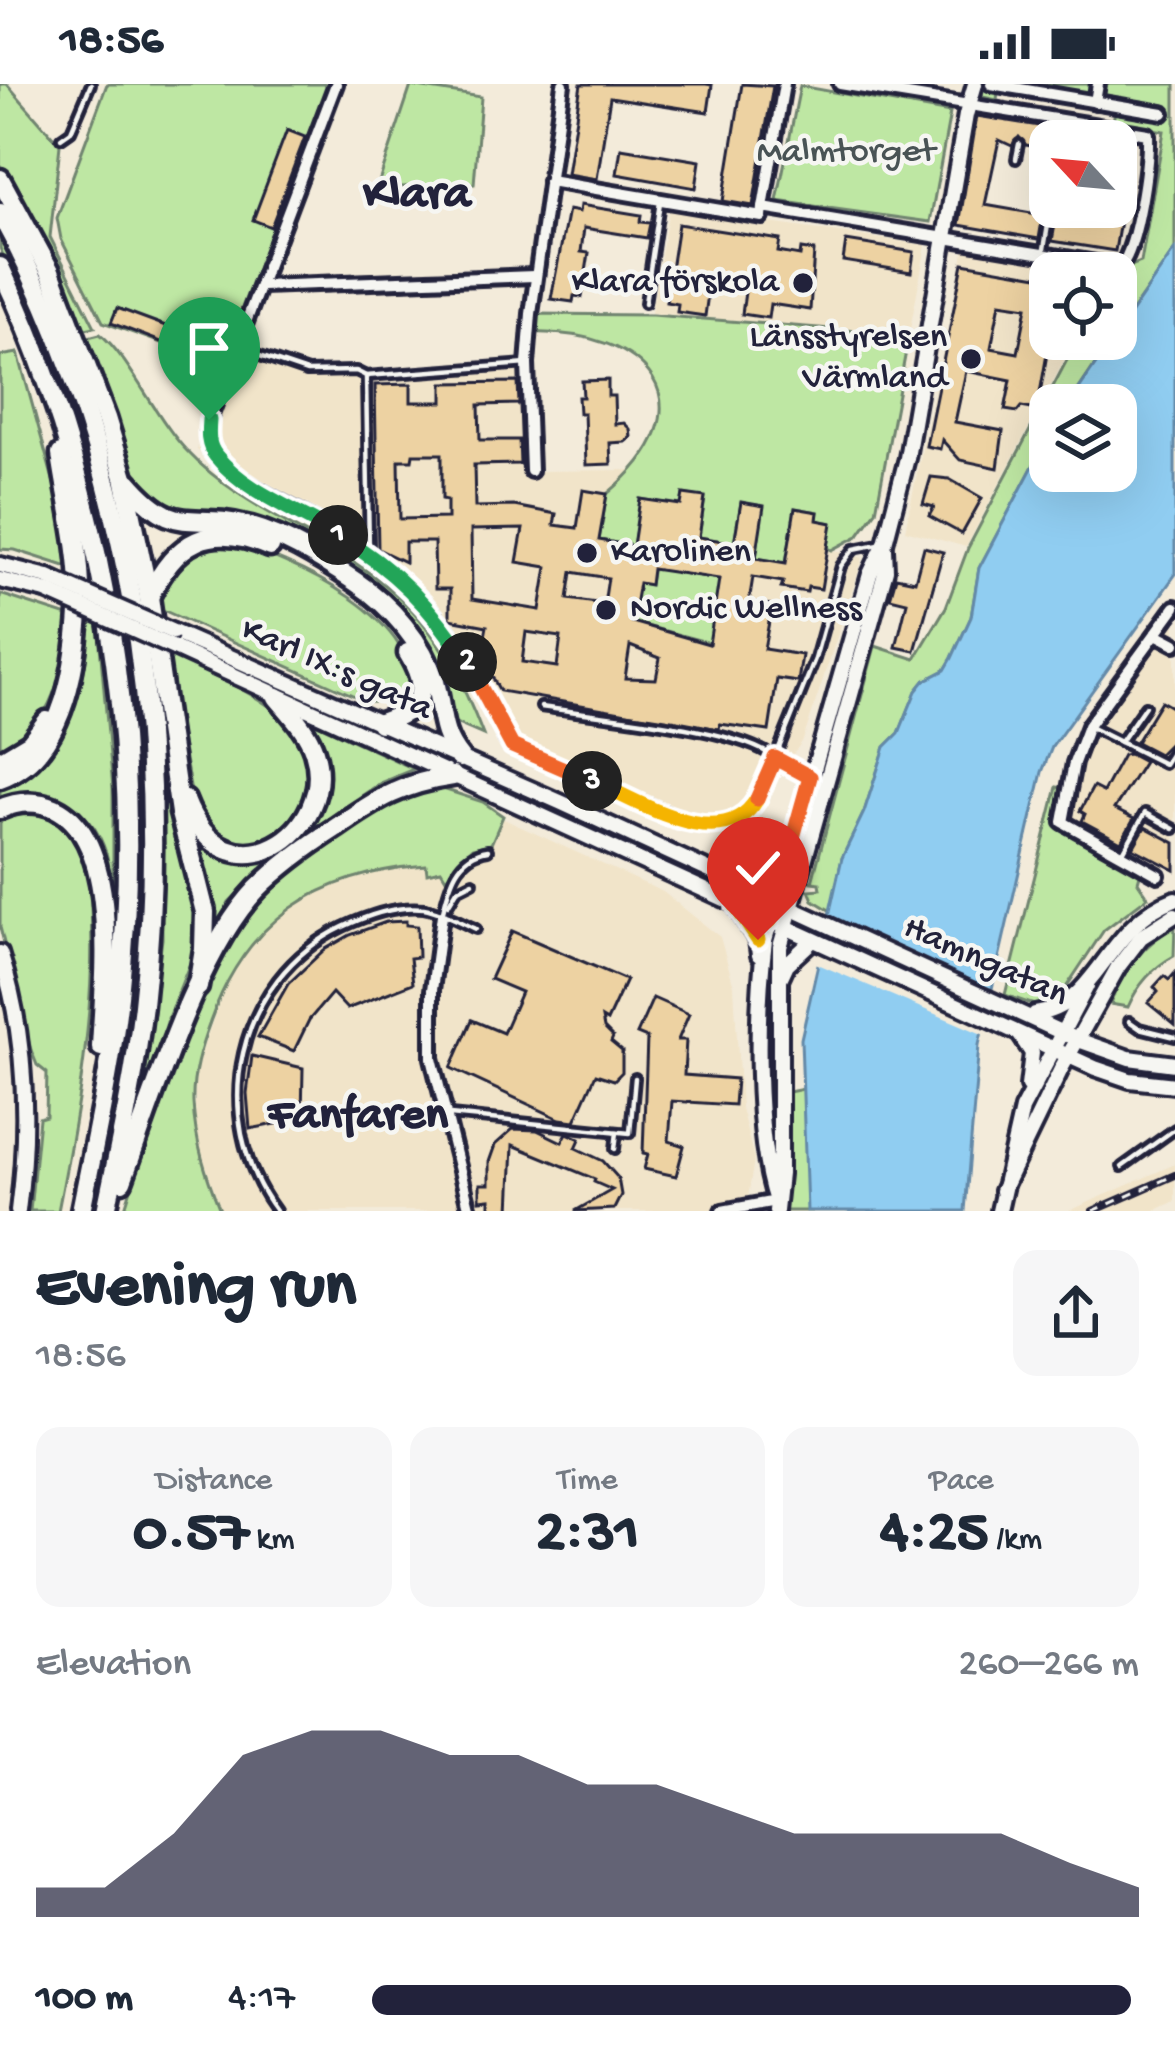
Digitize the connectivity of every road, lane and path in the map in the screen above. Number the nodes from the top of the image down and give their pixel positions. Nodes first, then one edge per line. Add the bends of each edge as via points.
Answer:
1 (92, 84) edge
2 (336, 84) edge
3 (563, 84) edge
4 (784, 84) edge
5 (840, 84) edge
6 (975, 84) edge
7 (991, 84) edge
8 (1098, 84) edge
9 (859, 86) edge
10 (1027, 87) edge
11 (1095, 102) junction
12 (970, 103) junction
13 (1163, 113) dead end
14 (1024, 114) junction
15 (61, 139) dead end
16 (1019, 144) dead end
17 (1016, 159) dead end
18 (0, 179) edge
19 (549, 181) junction
20 (660, 201) junction
21 (764, 208) junction
22 (0, 213) edge
23 (945, 236) junction
24 (1032, 252) edge
25 (1130, 252) edge
26 (0, 267) edge
27 (534, 276) junction
28 (262, 286) junction
29 (645, 303) dead end
30 (237, 348) junction
31 (527, 364) junction
32 (366, 376) junction
33 (52, 395) junction
34 (531, 471) dead end
35 (124, 477) junction
36 (885, 543) junction
37 (369, 554) junction
38 (0, 566) edge
39 (0, 580) edge
40 (47, 584) junction
41 (149, 597) junction
42 (1175, 607) edge
43 (1156, 634) junction
44 (174, 640) junction
45 (455, 643) joint
46 (1175, 644) edge
47 (277, 697) junction
48 (64, 698) junction
49 (1145, 706) dead end
50 (542, 707) dead end
51 (380, 723) junction
52 (1088, 726) junction
53 (1120, 742) junction
54 (1175, 747) edge
55 (775, 758) junction
56 (0, 761) edge
57 (456, 767) junction
58 (175, 773) junction
59 (810, 777) junction
60 (0, 778) edge
61 (0, 809) edge
62 (1174, 829) edge
63 (792, 840) junction
64 (488, 850) dead end
65 (1121, 854) junction
66 (1158, 875) dead end
67 (473, 882) dead end
68 (745, 886) junction
69 (776, 899) junction
70 (1175, 899) edge
71 (736, 906) junction
72 (791, 906) junction
73 (442, 915) junction
74 (1175, 915) edge
75 (777, 924) junction
76 (476, 928) dead end
77 (813, 940) junction
78 (0, 953) edge
79 (761, 981) junction
80 (778, 985) junction
81 (1088, 986) junction
82 (198, 987) junction
83 (0, 993) edge
84 (1030, 1015) junction
85 (13, 1018) junction
86 (1129, 1021) dead end
87 (1005, 1024) junction
88 (1175, 1036) edge
89 (1066, 1042) junction
90 (1175, 1064) edge
91 (635, 1078) dead end
92 (1175, 1085) edge
93 (1022, 1109) junction
94 (444, 1114) junction
95 (98, 1129) junction
96 (1175, 1129) edge
97 (616, 1132) junction
98 (615, 1149) dead end
99 (1122, 1168) dead end
100 (1002, 1191) junction
101 (776, 1206) edge
102 (18, 1211) edge
103 (81, 1211) edge
104 (108, 1211) edge
105 (276, 1211) edge
106 (470, 1211) edge
107 (722, 1211) edge
108 (999, 1211) edge

1 - 15 lane
2 - 28 street
3 - 19 street
4 - 21 street
5 - 9 street
6 - 12 street
7 - 10 street
7 - 12 street
8 - 11 street
9 - 12 street
10 - 11 street
10 - 14 street
11 - 13 street
12 - 14 street
12 - 23 street
14 - 25 street via 1148,134
16 - 17 lane
18 - 35 highway via 50,271
19 - 20 street
19 - 27 street
20 - 21 street via 763,217
20 - 29 lane
21 - 23 street
22 - 104 highway via 91,435 121,555 148,734 152,865 143,1005
23 - 24 street
23 - 36 street
26 - 33 highway
27 - 28 street
27 - 31 street
28 - 30 street
30 - 32 lane via 307,372
30 - 37 street via 209,420 215,455
31 - 32 lane
31 - 34 street
32 - 37 lane
33 - 48 highway via 80,590
33 - 95 highway via 98,559 126,785 124,942
35 - 41 highway
35 - 57 highway via 162,515 262,530 383,604 430,669
36 - 55 lane via 845,558
36 - 59 street
36 - 72 street via 886,571
37 - 45 street via 410,586
38 - 40 street, Karl IX:s gata
39 - 40 street, Karl IX:s gata
40 - 44 street, Karl IX:s gata, bridge
41 - 51 highway via 170,560 206,537 251,540 298,562 368,606 416,666 416,705
41 - 58 highway
42 - 43 street
43 - 46 street
43 - 52 street
44 - 47 street, Karl IX:s gata
44 - 51 street, Karl IX:s gata
45 - 55 lane via 515,748 694,823 749,812
47 - 57 street, Karl IX:s gata
47 - 58 highway via 305,732 318,774 305,819 281,842 243,854 221,849 203,836
48 - 56 highway via 30,743
48 - 60 highway via 40,751
49 - 53 lane
50 - 55 lane via 724,736
51 - 57 street, Karl IX:s gata
52 - 53 lane
52 - 65 street via 1064,822
53 - 54 lane via 1164,764
55 - 59 lane
57 - 68 street, Karl IX:s gata
57 - 71 street, Karl IX:s gata
57 - 82 highway via 377,799 284,865 236,915
58 - 82 highway via 205,911
59 - 63 street
61 - 95 highway via 35,802 59,810 93,851 103,920
62 - 65 lane via 1145,813
63 - 68 street via 772,873
63 - 69 street
64 - 73 lane via 471,854 451,879
65 - 66 street
67 - 73 lane via 457,890
68 - 69 street, Karl IX:s gata
69 - 72 street, Hamngatan
69 - 75 street
70 - 81 street via 1132,924
71 - 75 street, Karl IX:s gata
71 - 79 street via 758,940
72 - 75 street
72 - 84 street, Hamngatan
73 - 76 lane
73 - 94 street via 432,1058
73 - 105 lane via 396,911 341,928 301,955 264,999 241,1057 237,1101 248,1161
74 - 89 street via 1131,947
75 - 77 street, Hamngatan
75 - 79 street
75 - 80 street
77 - 80 street
77 - 87 street, Hamngatan
78 - 85 street
79 - 101 street via 767,1174
80 - 101 street
81 - 84 street via 1052,1012
81 - 89 street
82 - 104 highway
83 - 85 street
84 - 89 street, Hamngatan
85 - 102 street via 26,1127
86 - 88 lane
87 - 89 street, Hamngatan
87 - 93 street via 1027,1042 1033,1062
89 - 90 street, Hamngatan
89 - 92 street, Hamngatan via 1114,1076
89 - 93 street
89 - 100 street
91 - 97 lane via 630,1133
93 - 100 street
94 - 97 lane
94 - 106 street
95 - 103 highway
96 - 99 lane
97 - 98 lane
100 - 108 street
101 - 107 street

